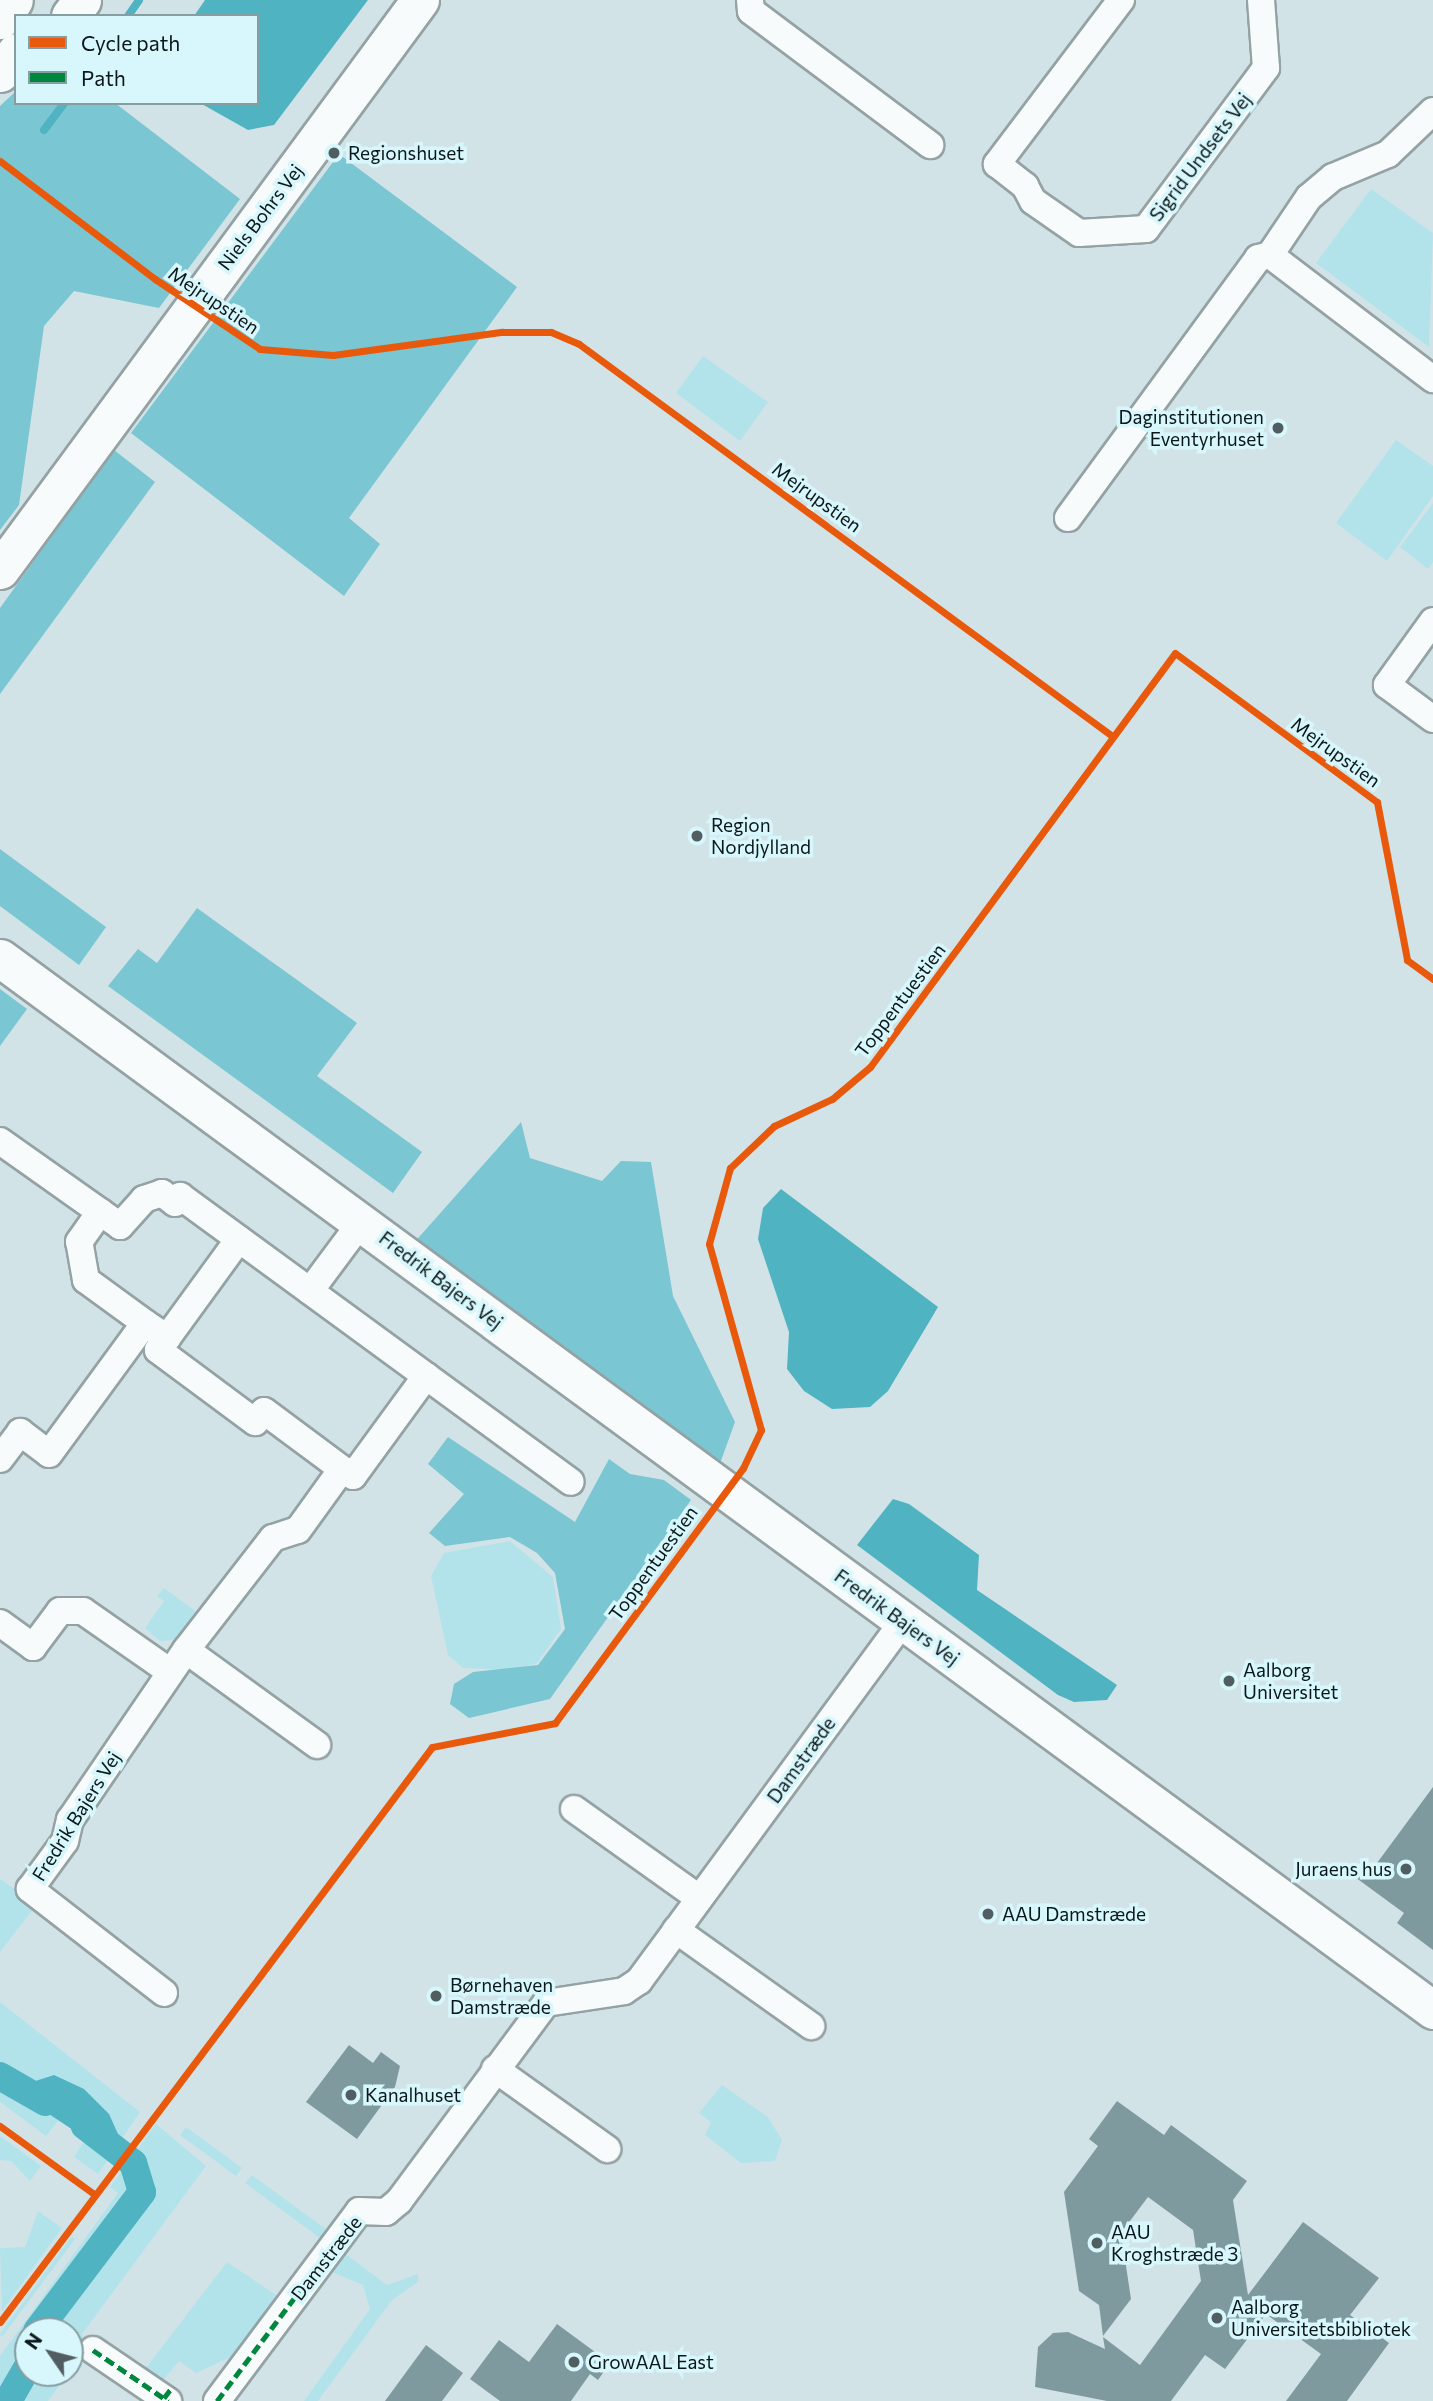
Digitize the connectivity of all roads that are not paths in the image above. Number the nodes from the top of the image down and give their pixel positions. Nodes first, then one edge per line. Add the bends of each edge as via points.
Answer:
1 (14, 0) edge
2 (420, 0) edge
3 (750, 0) edge
4 (1121, 0) edge
5 (1261, 0) edge
6 (0, 20) edge
7 (14, 55) edge
8 (0, 73) edge
9 (14, 78) edge
10 (0, 89) edge
11 (1433, 111) edge
12 (930, 145) dead end
13 (1270, 255) junction
14 (1433, 379) edge
15 (1068, 518) dead end
16 (0, 570) edge
17 (1433, 621) edge
18 (1433, 719) edge
19 (0, 958) edge
20 (0, 1141) edge
21 (100, 1212) junction
22 (362, 1221) junction
23 (239, 1239) junction
24 (310, 1291) junction
25 (145, 1323) junction
26 (167, 1338) junction
27 (426, 1376) junction
28 (0, 1459) edge
29 (342, 1469) junction
30 (571, 1482) dead end
31 (903, 1622) junction
32 (0, 1623) edge
33 (186, 1650) junction
34 (169, 1671) junction
35 (317, 1745) dead end
36 (574, 1809) dead end
37 (699, 1898) junction
38 (676, 1930) junction
39 (164, 1993) dead end
40 (1433, 2010) edge
41 (811, 2026) dead end
42 (495, 2069) junction
43 (607, 2149) dead end
44 (93, 2350) dead end
45 (168, 2395) edge
46 (217, 2401) edge

1 - 6 street
2 - 16 street, Niels Bohrs Vej
3 - 12 street via 751,11
4 - 5 street, Sigrid Undsets Vej via 997,164 1025,186 1033,201 1079,233 1146,229 1266,68
7 - 8 street
9 - 10 street
11 - 13 street via 1388,154 1333,177 1309,197
13 - 14 street
13 - 15 street via 1258,258
17 - 18 street via 1387,685
19 - 22 street, Fredrik Bajers Vej
20 - 21 street
21 - 23 street via 122,1226 144,1199 162,1193 176,1203 180,1196
21 - 25 street via 79,1242 86,1280
22 - 24 street, Fredrik Bajers Vej
22 - 31 street, Fredrik Bajers Vej
23 - 24 street
23 - 26 street
24 - 27 street
25 - 26 street
25 - 28 street via 49,1454 20,1432
26 - 29 street via 158,1350 256,1422 264,1411
27 - 29 street via 353,1476
27 - 30 street
29 - 33 street, Fredrik Bajers Vej via 298,1530 273,1538
31 - 37 street, Damstræde
31 - 40 street, Fredrik Bajers Vej
32 - 34 street via 33,1647 60,1611 83,1611
33 - 34 street, Fredrik Bajers Vej
33 - 35 street
34 - 39 street, Fredrik Bajers Vej via 30,1889
36 - 37 street
37 - 38 street, Damstræde
38 - 41 street
38 - 42 street, Damstræde via 624,1991 547,2003
42 - 43 street
42 - 46 street, Damstræde via 399,2201 386,2212 359,2211
44 - 45 street

